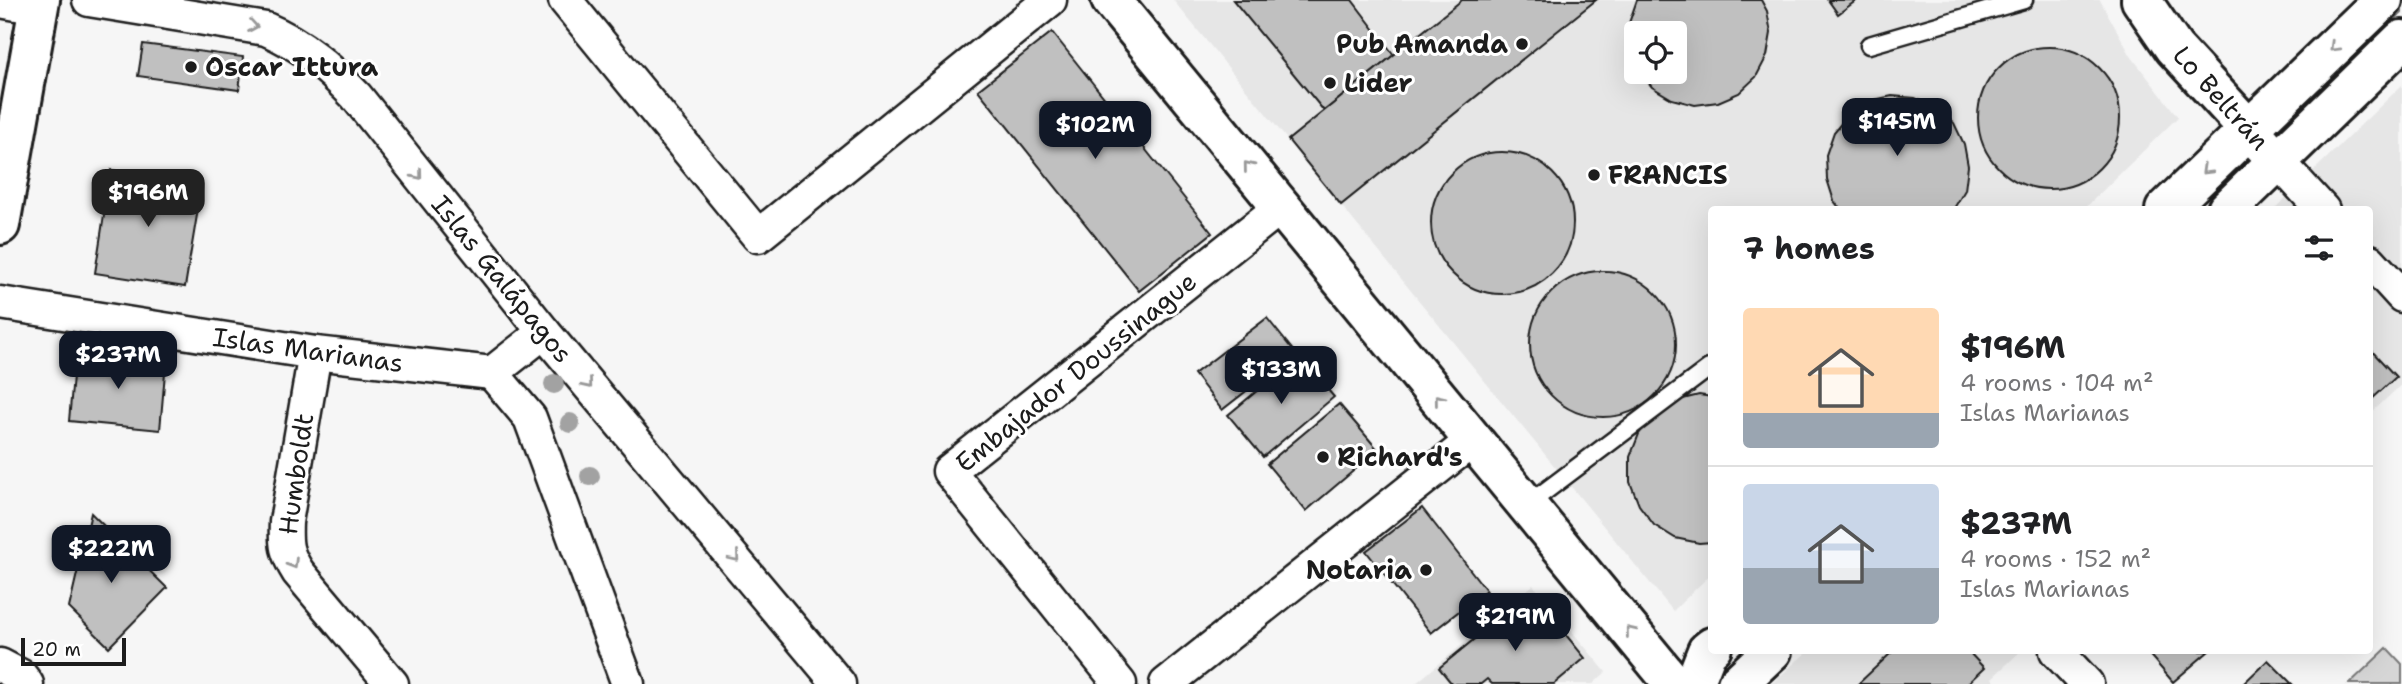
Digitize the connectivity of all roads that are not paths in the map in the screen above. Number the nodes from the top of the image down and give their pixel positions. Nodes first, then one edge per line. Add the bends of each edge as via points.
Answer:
1 (89, 0) edge
2 (565, 0) edge
3 (1050, 0) edge
4 (1111, 0) edge
5 (2024, 0) edge
6 (2141, 0) edge
7 (2383, 0) edge
8 (0, 1) edge
9 (40, 4) edge
10 (2402, 40) edge
11 (1869, 45) dead end
12 (2247, 129) junction
13 (2277, 161) junction
14 (2169, 206) edge
15 (2231, 206) edge
16 (2319, 206) edge
17 (1281, 207) junction
18 (0, 225) edge
19 (2373, 264) edge
20 (2402, 296) edge
21 (0, 303) edge
22 (544, 332) junction
23 (315, 353) junction
24 (1708, 369) edge
25 (492, 373) junction
26 (1472, 440) junction
27 (1527, 505) junction
28 (1708, 650) edge
29 (1769, 654) edge
30 (2059, 654) edge
31 (0, 665) edge
32 (27, 684) edge
33 (392, 684) edge
34 (628, 684) edge
35 (839, 684) edge
36 (1120, 684) edge
37 (1166, 684) edge
38 (1674, 684) edge
39 (1693, 684) edge
40 (1737, 684) edge
41 (2087, 684) edge

1 -> 22 street, Islas Galápagos via 266,29 306,51 356,96
2 - 3 street via 758,236
17 -> 4 street
5 - 11 lane
6 - 12 street, Lo Beltrán via 2174,48
7 -> 12 street
8 - 9 street
9 - 18 street
10 - 13 street
12 - 13 street, Lo Beltrán
12 -> 14 street
13 - 15 street
13 - 16 street
26 -> 17 street
17 - 36 street, Embajador Doussinague via 949,471
19 - 20 street
21 - 23 street, Islas Marianas
22 - 25 street
22 -> 35 street, Islas Galápagos
23 - 25 street, Islas Marianas
23 -> 33 street, Humboldt via 286,522 288,556
24 - 27 lane
25 - 34 street via 530,418
26 - 27 street
26 - 37 street
38 -> 27 street
28 - 39 street
29 - 40 street
30 - 41 street
31 - 32 street

